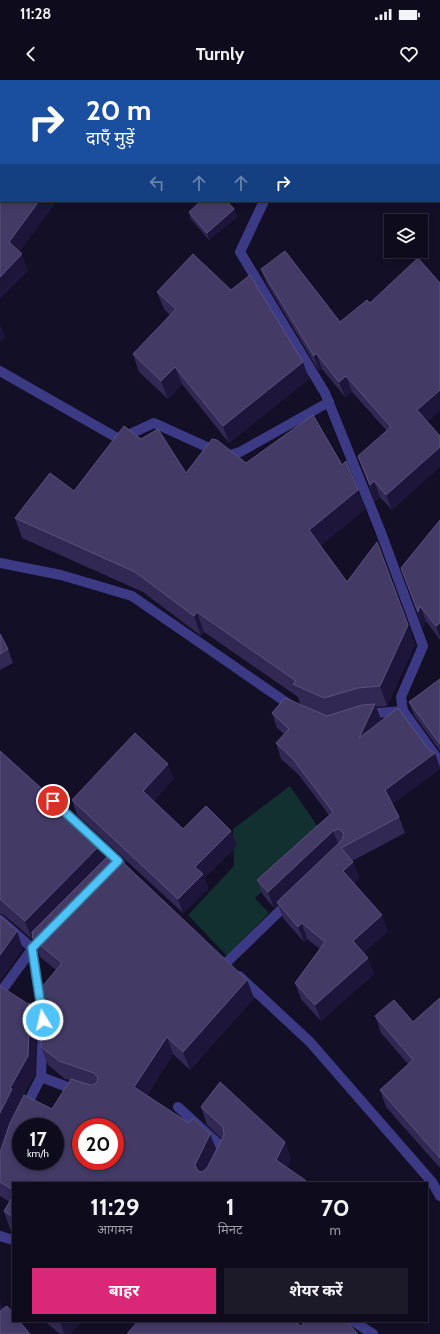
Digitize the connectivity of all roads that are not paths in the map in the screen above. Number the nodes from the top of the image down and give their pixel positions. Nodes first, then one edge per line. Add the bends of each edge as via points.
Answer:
1 (264, 202) edge
2 (0, 371) edge
3 (329, 402) junction
4 (0, 563) edge
5 (403, 711) junction
6 (303, 712) edge
7 (353, 718) edge
8 (440, 762) edge
9 (89, 834) edge
10 (129, 872) edge
11 (298, 894) edge
12 (0, 920) edge
13 (43, 937) edge
14 (32, 948) junction
15 (0, 993) edge
16 (41, 1077) junction
17 (91, 1095) edge
18 (178, 1107) dead end
19 (20, 1118) edge
20 (218, 1163) edge
21 (427, 1182) edge
22 (429, 1184) edge
23 (440, 1196) edge
24 (0, 1236) edge
25 (12, 1240) edge
26 (355, 1322) edge
27 (373, 1334) edge

1 - 3 street via 240,252
2 - 3 street via 120,439 154,423 230,455 240,452
3 - 5 street via 423,646 401,697
4 - 6 street via 62,575 132,596 289,706
5 - 7 street via 367,714
5 - 8 street
9 - 10 street via 115,864
11 - 21 street via 223,960 310,1042
12 - 14 street
13 - 14 street
14 - 15 street
14 - 16 street via 43,1020
16 - 17 street
16 - 19 street
18 - 20 street via 225,1150
22 - 23 street
24 - 25 street
26 - 27 street

